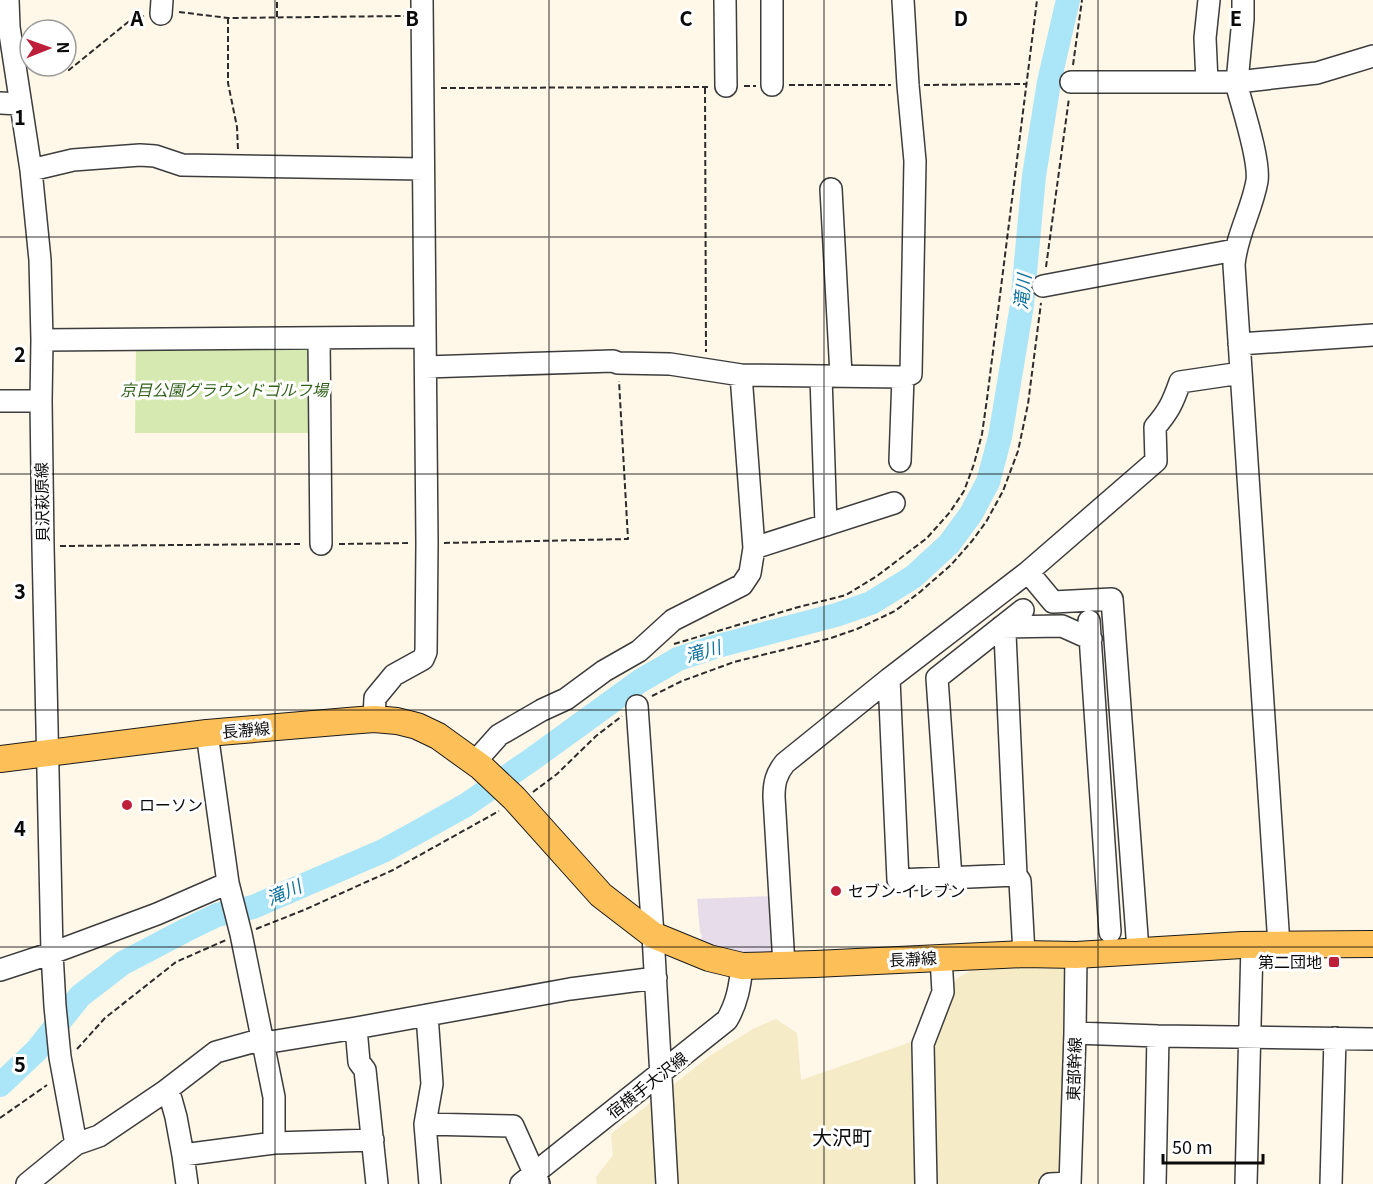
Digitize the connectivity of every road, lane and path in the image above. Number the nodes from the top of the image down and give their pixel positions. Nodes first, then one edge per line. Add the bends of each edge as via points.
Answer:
1 (8, 0) edge
2 (277, 0) edge
3 (725, 0) edge
4 (772, 0) edge
5 (903, 0) edge
6 (1037, 0) edge
7 (1209, 0) edge
8 (1243, 0) edge
9 (161, 7) edge
10 (422, 8) edge
11 (277, 17) junction
12 (228, 18) junction
13 (1373, 56) edge
14 (78, 63) edge
15 (1071, 82) dead end
16 (1207, 82) junction
17 (1237, 82) junction
18 (772, 85) dead end
19 (726, 86) dead end
20 (705, 88) dead end
21 (10, 103) edge
22 (239, 166) junction
23 (423, 169) junction
24 (31, 170) junction
25 (831, 189) dead end
26 (1235, 250) junction
27 (1044, 286) dead end
28 (1373, 335) edge
29 (425, 337) junction
30 (319, 338) junction
31 (42, 340) junction
32 (1239, 344) junction
33 (618, 363) junction
34 (426, 367) junction
35 (706, 371) junction
36 (1241, 372) junction
37 (741, 375) junction
38 (831, 376) junction
39 (903, 377) junction
40 (0, 401) edge
41 (41, 401) junction
42 (900, 461) dead end
43 (894, 503) dead end
44 (826, 525) junction
45 (428, 543) junction
46 (321, 544) junction
47 (43, 546) junction
48 (754, 548) junction
49 (1028, 572) junction
50 (1023, 610) dead end
51 (1001, 627) junction
52 (675, 644) dead end
53 (889, 679) junction
54 (637, 705) dead end
55 (374, 719) junction
56 (207, 733) junction
57 (1123, 748) junction
58 (1098, 750) junction
59 (48, 752) junction
60 (0, 759) edge
61 (478, 765) junction
62 (1016, 875) junction
63 (951, 878) junction
64 (229, 886) junction
65 (1134, 898) junction
66 (1108, 900) junction
67 (241, 932) junction
68 (1110, 932) dead end
69 (653, 935) junction
70 (1373, 944) edge
71 (1252, 945) junction
72 (1279, 945) junction
73 (1138, 950) junction
74 (52, 953) junction
75 (1024, 954) junction
76 (1076, 955) junction
77 (942, 958) junction
78 (784, 964) junction
79 (742, 966) junction
80 (0, 970) edge
81 (656, 978) junction
82 (427, 1015) junction
83 (356, 1028) junction
84 (1076, 1033) junction
85 (1158, 1036) junction
86 (1249, 1037) junction
87 (1335, 1038) junction
88 (1373, 1039) edge
89 (263, 1041) junction
90 (62, 1064) junction
91 (661, 1073) junction
92 (164, 1092) junction
93 (0, 1118) edge
94 (425, 1124) junction
95 (373, 1140) junction
96 (274, 1143) junction
97 (76, 1144) junction
98 (183, 1155) junction
99 (532, 1180) edge
100 (27, 1184) edge
101 (187, 1184) edge
102 (377, 1184) edge
103 (430, 1184) edge
104 (667, 1184) edge
105 (926, 1184) edge
106 (1063, 1184) edge
107 (1155, 1184) edge
108 (1246, 1184) edge
109 (1331, 1184) edge

1 - 21 street, 貝沢萩原線
2 - 11 path
3 - 19 street
4 - 18 street
5 - 39 street via 915,161 912,374
6 - 52 path via 982,434 964,491 927,538 846,595
7 - 16 street via 1205,38
8 - 17 street
9 - 12 path
9 - 14 path via 133,18
10 - 11 path
10 - 23 street
11 - 12 path
12 - 22 path via 228,83 237,127
13 - 17 street via 1317,73
15 - 16 street
16 - 17 street
17 - 26 street via 1258,170
20 - 35 path
21 - 24 street, 貝沢萩原線
22 - 23 street
22 - 24 street via 182,165 140,155 73,160
23 - 29 street
24 - 31 street, 貝沢萩原線 via 40,260
25 - 38 street
26 - 27 street
26 - 32 street
28 - 32 street
29 - 30 street
29 - 34 street
30 - 31 street
30 - 46 street
31 - 41 street, 貝沢萩原線
32 - 36 street
33 - 34 street
33 - 35 street via 670,364
33 - 45 path via 628,539
34 - 45 street
35 - 37 street
36 - 49 street via 1180,382 1168,412 1155,427 1156,461
36 - 72 street
37 - 38 street
37 - 48 street
38 - 39 street
38 - 44 street
39 - 42 street
40 - 41 street
41 - 47 street, 貝沢萩原線
43 - 44 street
44 - 48 street
45 - 46 path
45 - 55 street via 426,652 423,659 394,675 375,698
46 - 47 path
47 - 59 street, 貝沢萩原線
48 - 61 street via 750,573 742,585 673,620 639,651 566,699 499,735
49 - 53 street
49 - 57 street via 1053,602 1112,599
50 - 51 street
51 - 58 street via 1062,626 1090,630
51 - 62 street via 1005,634
51 - 63 street via 937,678
53 - 63 street via 898,880
53 - 78 street via 785,763 774,784
54 - 69 street
55 - 56 main road, 長瀞線
55 - 61 main road, 長瀞線 via 417,726
56 - 59 main road, 長瀞線
56 - 64 street
57 - 58 street
57 - 65 street
58 - 66 street
59 - 60 main road, 長瀞線
59 - 74 street, 貝沢萩原線
61 - 69 main road, 長瀞線 via 514,798 601,895
62 - 63 street
62 - 75 street via 1020,881
64 - 67 street
64 - 74 street
65 - 66 street
65 - 73 street
66 - 68 street
67 - 89 street
67 - 90 path via 176,962 105,1018
69 - 79 main road, 長瀞線 via 709,958
69 - 81 street
70 - 72 main road, 長瀞線
71 - 72 main road, 長瀞線
71 - 73 main road, 長瀞線
71 - 86 street
73 - 76 main road, 長瀞線
74 - 80 street
74 - 90 street, 貝沢萩原線
75 - 76 main road, 長瀞線
75 - 77 main road, 長瀞線
76 - 84 street, 東部幹線
77 - 78 main road, 長瀞線
77 - 105 street via 943,992 922,1044
78 - 79 main road, 長瀞線
79 - 91 street, 宿横手大沢線 via 737,998 727,1020
81 - 82 street
81 - 91 street
82 - 83 street
82 - 94 street via 432,1084
83 - 89 street
83 - 95 street
84 - 85 street
84 - 106 street, 東部幹線
85 - 86 street
85 - 107 street
86 - 87 street
86 - 108 street
87 - 88 street
87 - 109 street
89 - 92 street via 216,1052
89 - 96 street via 273,1097
90 - 93 path via 50,1083
90 - 97 street
91 - 99 street, 宿横手大沢線
91 - 104 street
92 - 97 street via 99,1136
92 - 98 street via 171,1100
94 - 99 street via 513,1126
94 - 103 street
95 - 96 street
95 - 102 street
96 - 98 street
97 - 100 street
98 - 101 street

